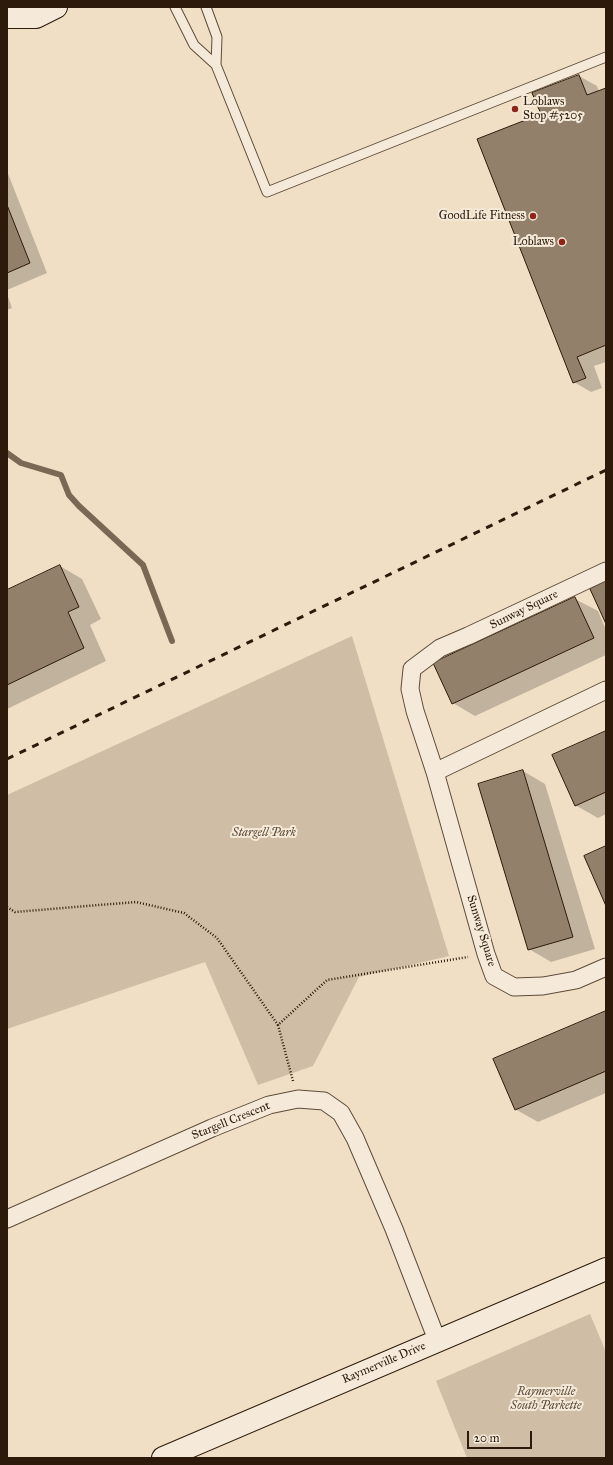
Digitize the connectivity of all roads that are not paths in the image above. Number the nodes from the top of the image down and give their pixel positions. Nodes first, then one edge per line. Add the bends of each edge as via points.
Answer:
1 (56, 7) edge
2 (175, 7) edge
3 (206, 7) edge
4 (7, 17) edge
5 (606, 57) edge
6 (216, 65) junction
7 (606, 571) edge
8 (606, 690) edge
9 (435, 772) junction
10 (606, 967) edge
11 (7, 1219) edge
12 (606, 1268) edge
13 (437, 1340) junction
14 (163, 1458) edge

1 - 4 street via 36,17
2 - 6 lane via 194,45
3 - 6 lane via 217,37
5 - 6 lane via 267,192
7 - 9 street, Sunway Square via 440,648 412,669 410,689
8 - 9 street
9 - 10 street, Sunway Square via 494,976 514,987 544,986 576,980
11 - 13 street, Stargell Crescent via 269,1105 298,1099 324,1101 341,1113 355,1138
12 - 13 street, Raymerville Drive
13 - 14 street, Raymerville Drive

